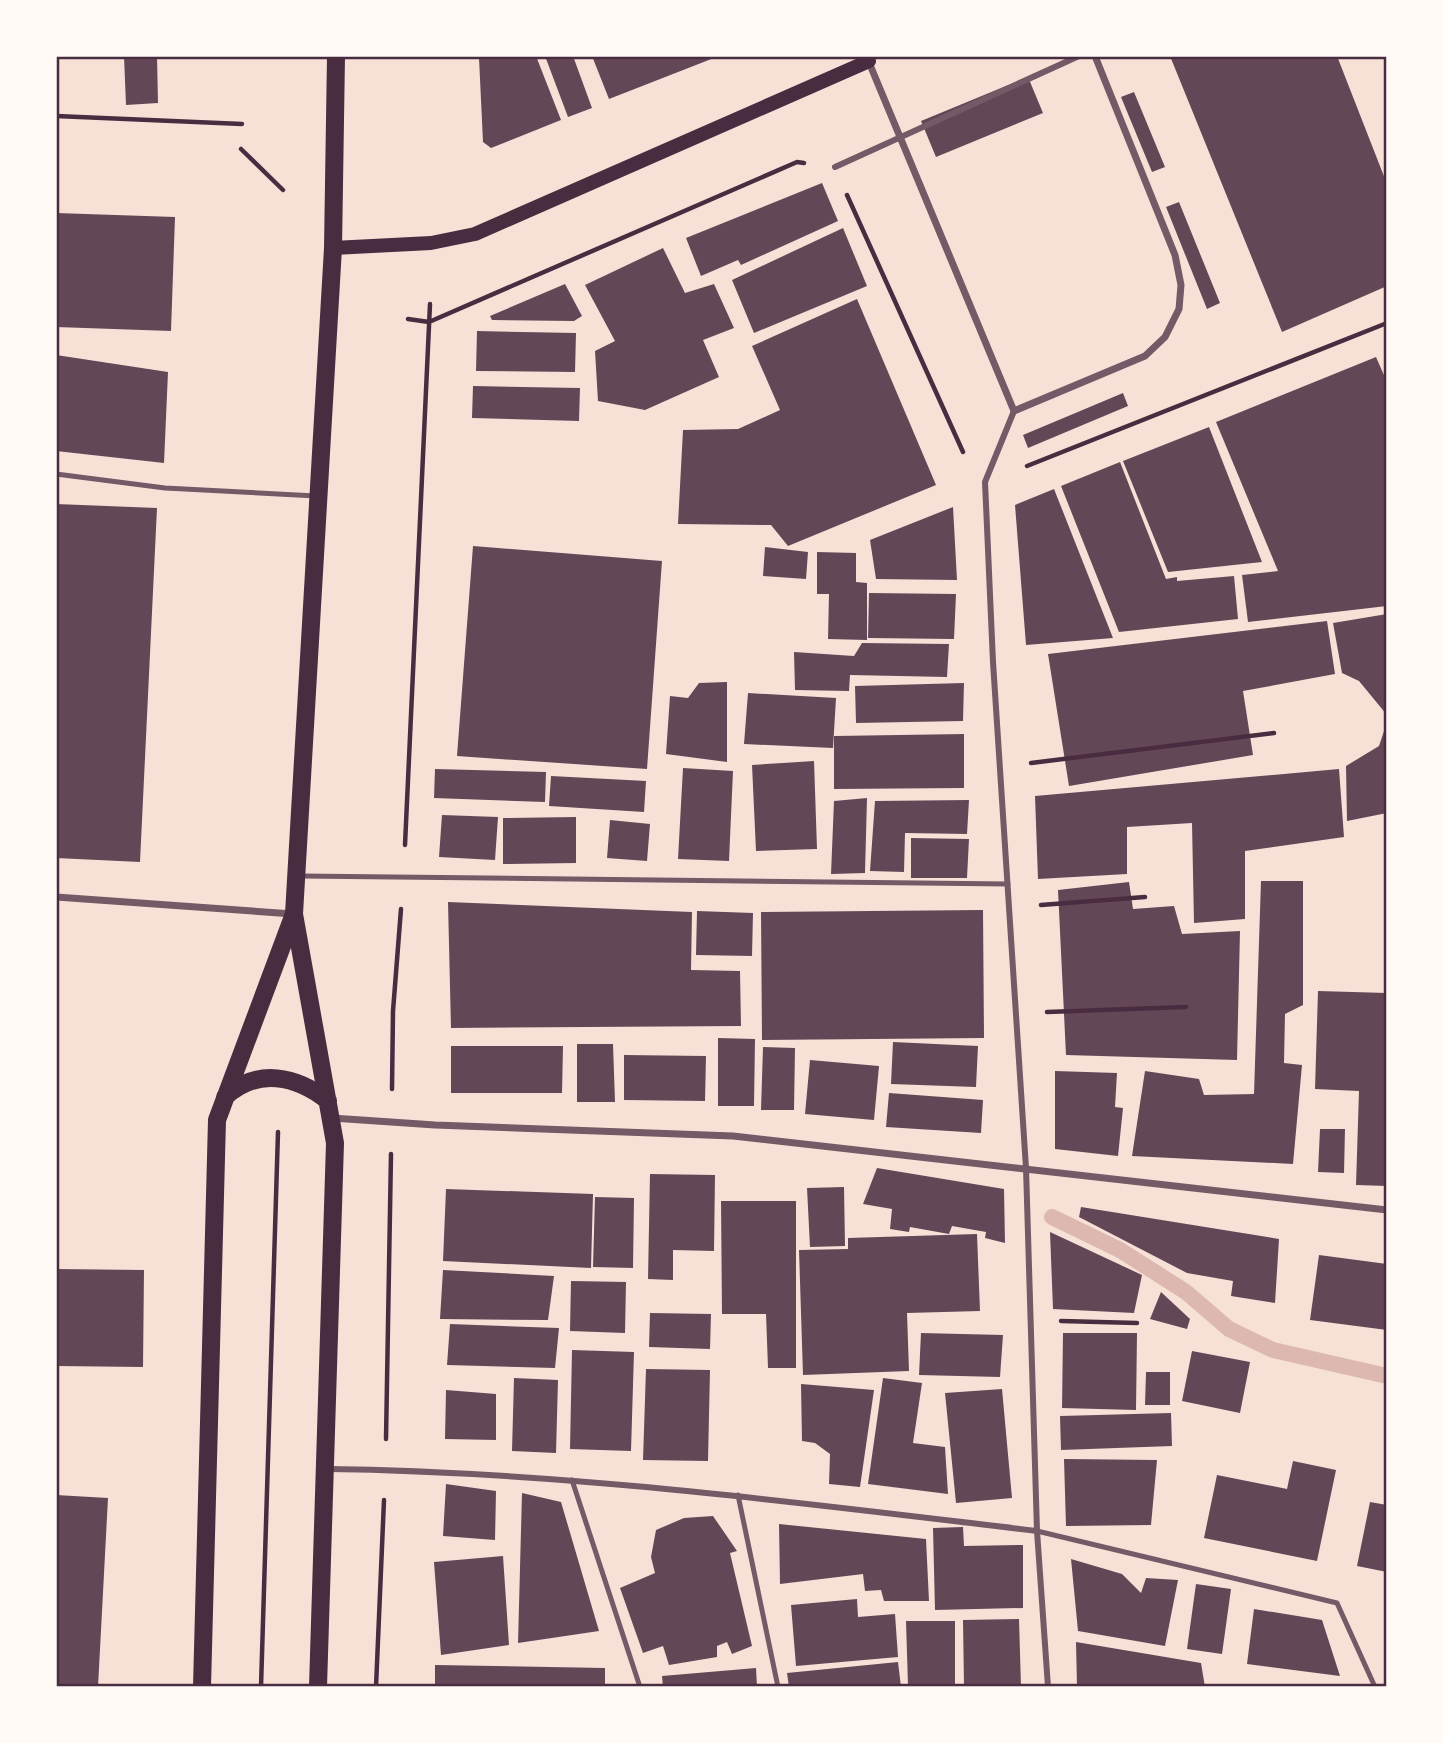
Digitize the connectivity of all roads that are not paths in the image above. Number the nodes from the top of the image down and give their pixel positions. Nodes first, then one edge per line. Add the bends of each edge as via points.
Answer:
1 (336, 56) edge
2 (1079, 56) edge
3 (1095, 56) edge
4 (868, 59) edge
5 (901, 135) junction
6 (835, 167) road end
7 (332, 248) junction
8 (1014, 411) junction
9 (56, 474) edge
10 (320, 497) junction
11 (296, 876) junction
12 (1008, 884) junction
13 (56, 897) edge
14 (294, 914) junction
15 (223, 1099) junction
16 (329, 1110) junction
17 (1026, 1168) junction
18 (1387, 1210) edge
19 (323, 1469) junction
20 (572, 1480) junction
21 (738, 1495) junction
22 (1037, 1531) junction
23 (202, 1687) edge
24 (318, 1687) edge
25 (640, 1687) edge
26 (778, 1687) edge
27 (1048, 1687) edge
28 (1375, 1687) edge

1 - 7 main road
2 - 5 street
3 - 8 street via 1175,255 1181,285 1179,309 1165,337 1145,356
4 - 5 street
4 - 7 main road via 475,234 431,243
5 - 6 street
5 - 8 street
7 - 10 main road
8 - 12 street via 985,482
9 - 10 lane via 165,488
10 - 11 main road
11 - 12 lane
11 - 14 main road
12 - 17 street
13 - 14 street
14 - 15 main road
14 - 16 main road
15 - 16 main road via 237,1085 278,1078 308,1085
15 - 23 main road via 217,1120
16 - 17 street via 392,1122 733,1136
16 - 19 main road via 335,1143
17 - 18 street
17 - 22 street
19 - 20 street
19 - 24 main road
20 - 21 street
20 - 25 lane
21 - 22 street
21 - 26 lane
22 - 27 street
22 - 28 lane via 1337,1603

